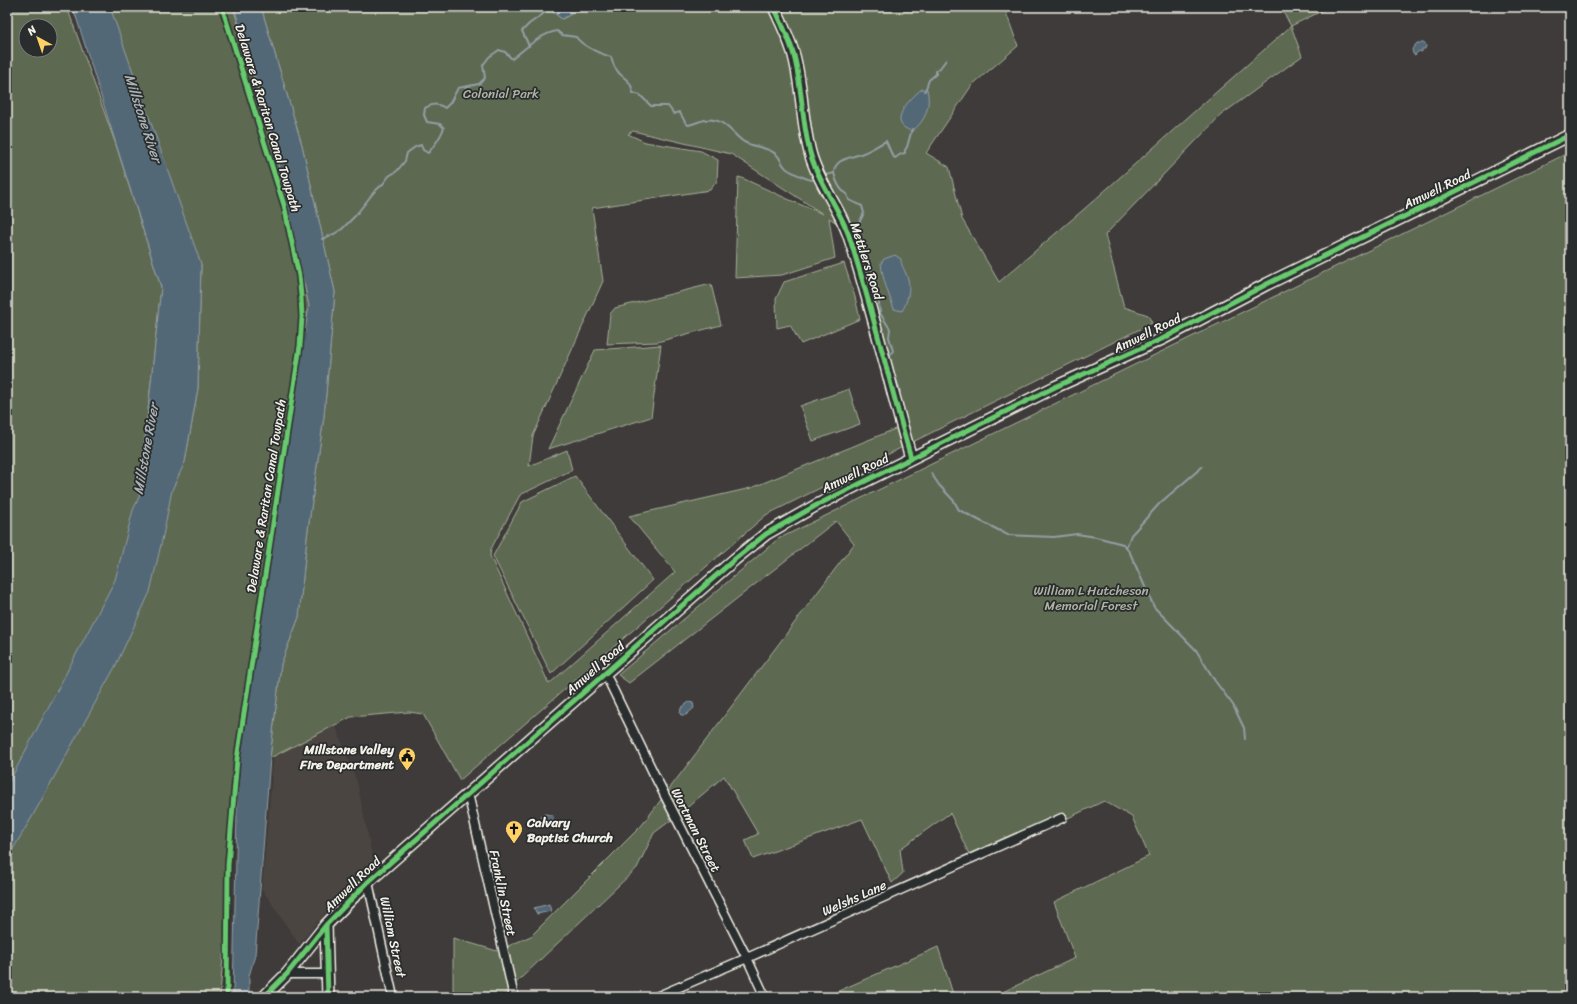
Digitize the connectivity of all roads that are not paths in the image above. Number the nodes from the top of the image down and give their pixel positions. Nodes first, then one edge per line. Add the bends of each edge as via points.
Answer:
1 (774, 7) edge
2 (1570, 135) edge
3 (911, 458) junction
4 (605, 673) junction
5 (468, 794) junction
6 (1062, 818) dead end
7 (368, 882) junction
8 (326, 925) junction
9 (748, 958) junction
10 (287, 974) junction
11 (328, 974) junction
12 (264, 997) edge
13 (328, 997) edge
14 (394, 997) edge
15 (514, 997) edge
16 (656, 997) edge
17 (765, 997) edge

1 - 3 main road, Mettlers Road via 793,51 806,136 812,157 820,179 850,237
2 - 3 main road, Amwell Road via 1164,338 1054,387
3 - 4 main road, Amwell Road via 815,506 766,534
4 - 5 main road, Amwell Road
4 - 9 street, Wortman Street
5 - 7 main road, Amwell Road
5 - 15 street, Franklin Street
6 - 9 street, Welshs Lane
7 - 8 main road, Amwell Road
7 - 14 street, William Street
8 - 10 main road, Amwell Road
8 - 11 main road
9 - 16 street, Welshs Lane
9 - 17 street, Wortman Street
10 - 11 street
10 - 12 main road, Amwell Road
11 - 13 main road

